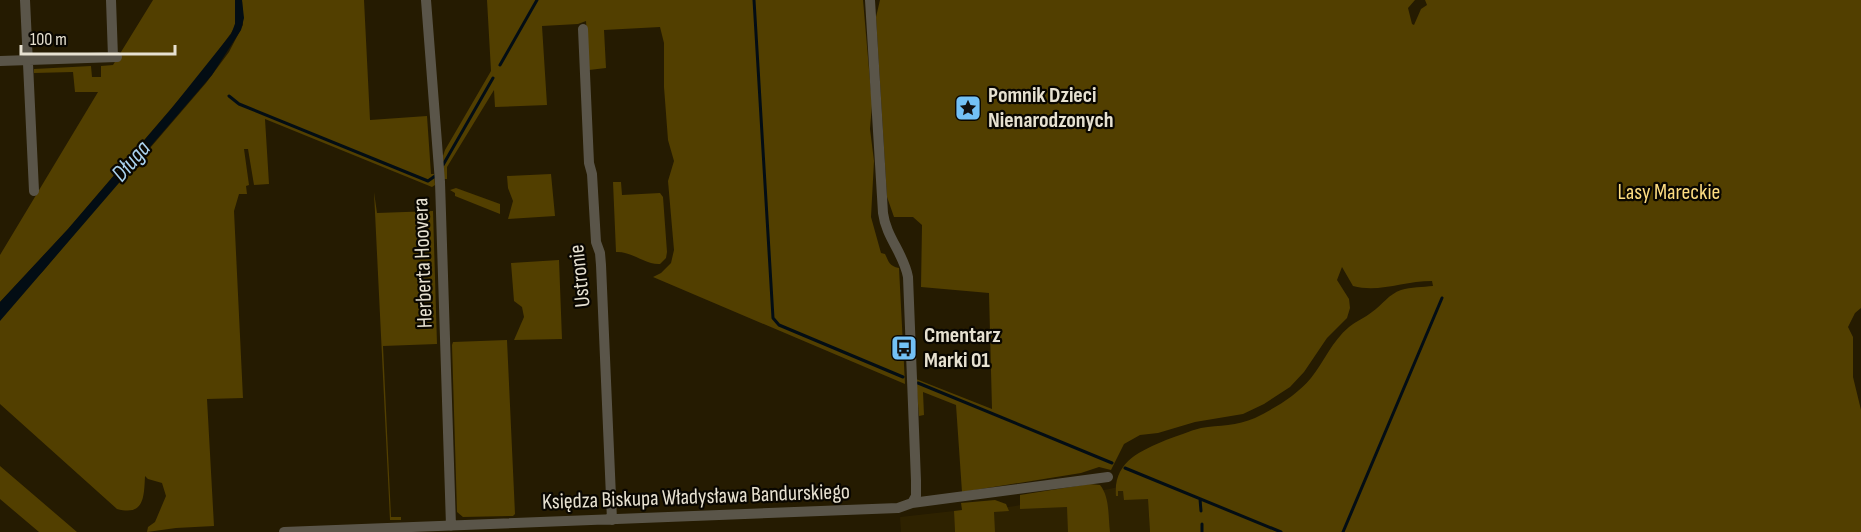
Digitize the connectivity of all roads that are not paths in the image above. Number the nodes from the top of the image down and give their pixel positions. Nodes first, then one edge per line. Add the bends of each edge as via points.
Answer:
1 (25, 0) edge
2 (111, 0) edge
3 (426, 0) edge
4 (870, 0) edge
5 (583, 29) dead end
6 (28, 60) junction
7 (0, 61) edge
8 (34, 192) dead end
9 (1107, 477) dead end
10 (912, 503) junction
11 (612, 520) junction
12 (451, 526) junction
13 (284, 532) edge

1 - 6 street
2 - 6 street via 115,57
3 - 12 street, Herberta Hoovera via 440,182
4 - 10 street via 883,213 908,277 916,481
5 - 11 street, Ustronie via 589,163 601,265
6 - 7 street
6 - 8 street
9 - 10 street, Księdza Biskupa Władysława Bandurskiego
10 - 11 street, Księdza Biskupa Władysława Bandurskiego via 876,509
11 - 12 street, Księdza Biskupa Władysława Bandurskiego
12 - 13 street, Księdza Biskupa Władysława Bandurskiego

